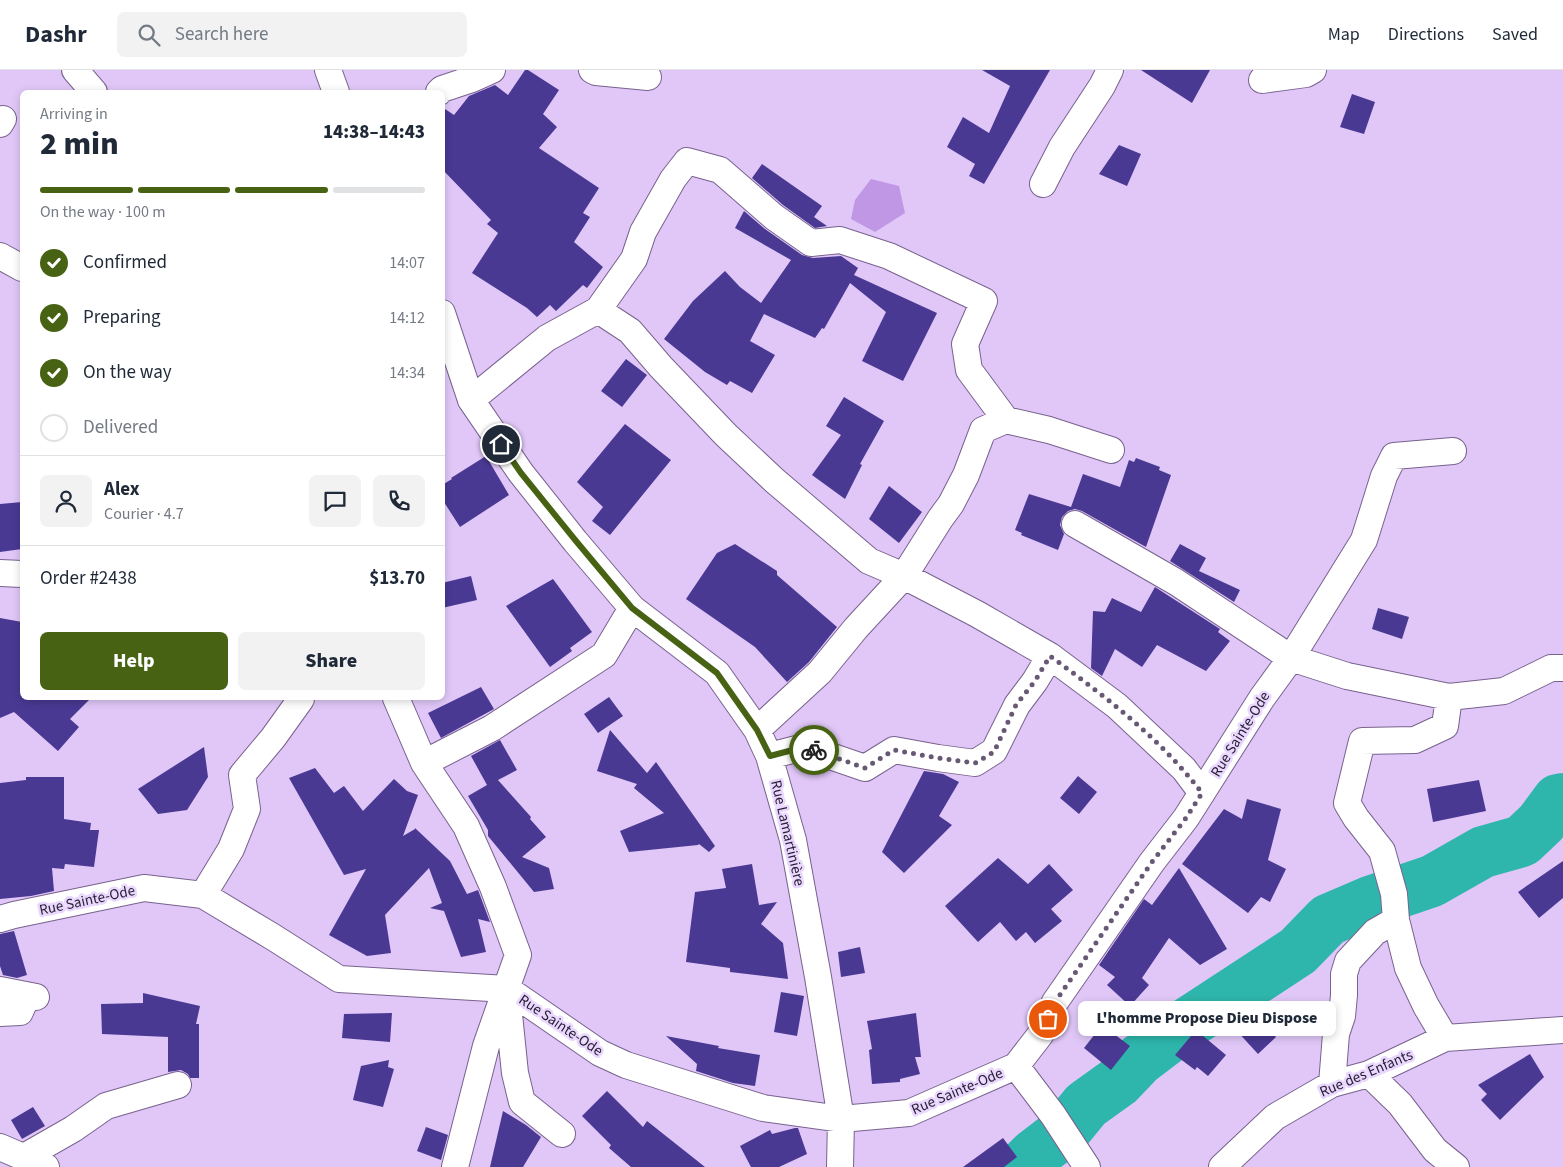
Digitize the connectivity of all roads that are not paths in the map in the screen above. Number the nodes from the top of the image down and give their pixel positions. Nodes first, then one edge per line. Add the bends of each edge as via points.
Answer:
1 (75, 70) edge
2 (328, 70) edge
3 (492, 70) edge
4 (592, 70) edge
5 (1110, 70) edge
6 (1313, 70) edge
7 (648, 77) dead end
8 (1262, 80) dead end
9 (92, 90) edge
10 (335, 90) edge
11 (441, 90) edge
12 (1043, 184) dead end
13 (0, 256) edge
14 (20, 267) edge
15 (598, 310) junction
16 (445, 322) edge
17 (471, 400) junction
18 (1006, 420) junction
19 (1111, 450) dead end
20 (1453, 451) dead end
21 (1075, 524) dead end
22 (0, 573) edge
23 (20, 574) edge
24 (904, 576) junction
25 (632, 608) junction
26 (1050, 656) junction
27 (1291, 658) junction
28 (1563, 668) edge
29 (1449, 697) junction
30 (300, 700) edge
31 (397, 700) edge
32 (757, 730) junction
33 (770, 756) junction
34 (424, 763) junction
35 (1202, 793) junction
36 (203, 895) junction
37 (0, 920) edge
38 (1396, 920) junction
39 (507, 989) junction
40 (0, 990) edge
41 (0, 1013) edge
42 (1563, 1030) edge
43 (1445, 1038) junction
44 (1016, 1066) junction
45 (1369, 1074) junction
46 (1332, 1084) junction
47 (178, 1085) dead end
48 (841, 1119) junction
49 (562, 1134) dead end
50 (0, 1147) edge
51 (35, 1162) edge
52 (455, 1167) edge
53 (840, 1167) edge
54 (1087, 1167) edge
55 (1222, 1167) edge
56 (1456, 1167) edge

1 - 9 street
2 - 10 street
3 - 11 street
4 - 7 street
5 - 12 street
6 - 8 street via 1306,74
13 - 14 street
15 - 17 street via 547,338
15 - 18 street via 634,259 643,232 687,160 720,170 774,217 811,243 840,240 889,256 984,301 965,344 969,370
15 - 24 street via 630,331 726,435 775,481 869,561
16 - 17 street, Rue Lamartinière
17 - 25 street, Rue Lamartinière via 521,473
18 - 19 street
18 - 24 street via 984,430 951,504
20 - 27 street, Rue Sainte-Ode via 1394,456 1384,476 1364,540
21 - 27 street via 1176,582
22 - 23 street
24 - 26 street
24 - 32 street via 820,672
25 - 32 street, Rue Lamartinière via 717,673
25 - 34 street via 604,655 492,728
26 - 33 street via 1016,705 994,752 975,763 894,750 865,768 804,747
26 - 35 street via 1117,706 1184,769
27 - 29 street via 1348,676
27 - 35 street, Rue Sainte-Ode
28 - 29 street via 1551,668 1504,691
29 - 38 street via 1445,726 1415,740 1362,741 1347,803 1382,850 1394,894
30 - 36 street via 242,775 247,809 231,849
31 - 34 street
32 - 33 street, Rue Lamartinière
33 - 48 street, Rue Lamartinière via 793,840
34 - 39 street via 466,826 518,955
35 - 44 street, Rue Sainte-Ode via 1055,1002 1040,1035
36 - 37 street, Rue Sainte-Ode via 144,888
36 - 39 street, Rue Sainte-Ode via 339,979
38 - 43 street via 1408,968
38 - 46 street via 1375,932 1348,961
39 - 48 street, Rue Sainte-Ode via 600,1053 626,1065 763,1108
39 - 49 street via 515,1073 522,1102
39 - 52 street via 486,1046
40 - 41 street via 32,996 20,1012
42 - 43 street, Rue des Enfants
43 - 45 street, Rue des Enfants
44 - 48 street, Rue Sainte-Ode via 909,1112
44 - 54 street
45 - 46 street, Rue des Enfants
45 - 56 street via 1400,1104 1435,1150
46 - 55 street, Rue des Enfants via 1275,1117
47 - 51 street via 106,1106
48 - 53 street, Rue Lamartinière
50 - 51 street

